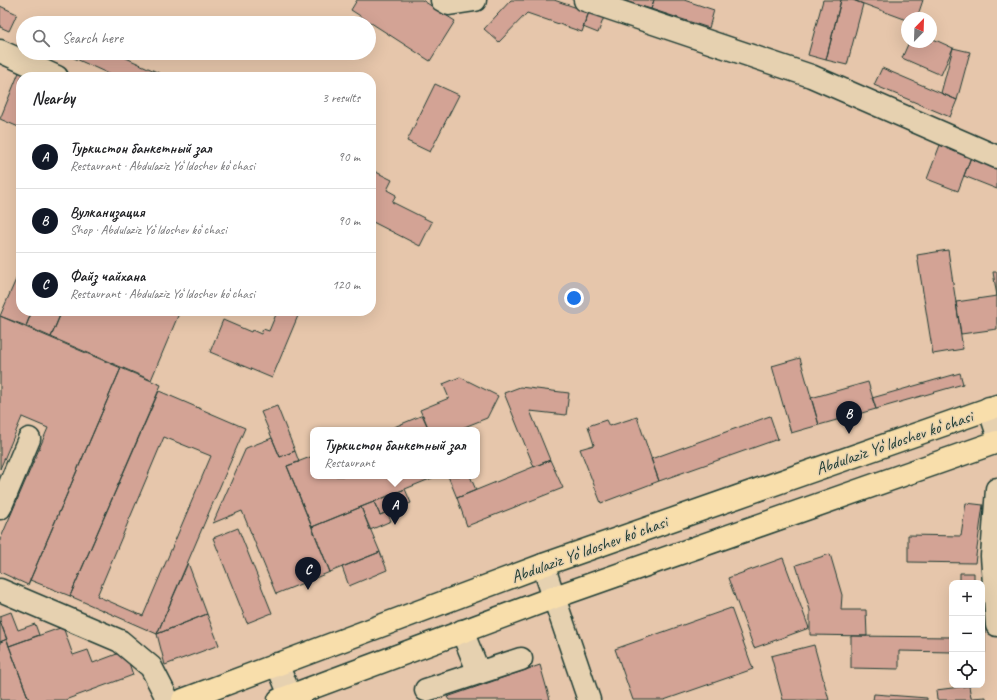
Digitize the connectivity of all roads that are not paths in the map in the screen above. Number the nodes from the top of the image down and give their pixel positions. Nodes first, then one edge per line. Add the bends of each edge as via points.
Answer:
1 (442, 0) edge
2 (475, 0) edge
3 (585, 0) edge
4 (0, 51) edge
5 (16, 58) edge
6 (20, 60) edge
7 (46, 72) edge
8 (997, 157) edge
9 (993, 407) edge
10 (997, 432) edge
11 (29, 439) dead end
12 (997, 442) edge
13 (997, 489) edge
14 (0, 508) edge
15 (543, 565) junction
16 (0, 590) edge
17 (555, 597) junction
18 (997, 625) edge
19 (462, 631) junction
20 (521, 659) dead end
21 (277, 664) junction
22 (479, 673) junction
23 (426, 690) dead end
24 (287, 698) edge
25 (168, 700) edge
26 (183, 700) edge
27 (588, 700) edge

1 - 2 street via 449,4
3 - 8 street via 811,76
4 - 5 street
6 - 7 street
9 - 10 street
9 - 15 main road, Abdulaziz Yoʻldoshev koʻchasi
11 - 14 street
12 - 17 main road, Abdulaziz Yoʻldoshev koʻchasi
13 - 18 street via 992,556
15 - 17 street
15 - 21 main road, Abdulaziz Yoʻldoshev koʻchasi
16 - 25 street via 120,641 152,667
17 - 19 main road, Abdulaziz Yoʻldoshev koʻchasi
17 - 27 street
19 - 22 street
19 - 24 main road, Abdulaziz Yoʻldoshev koʻchasi
20 - 22 street
21 - 24 street
21 - 26 main road, Abdulaziz Yoʻldoshev koʻchasi
22 - 23 street

